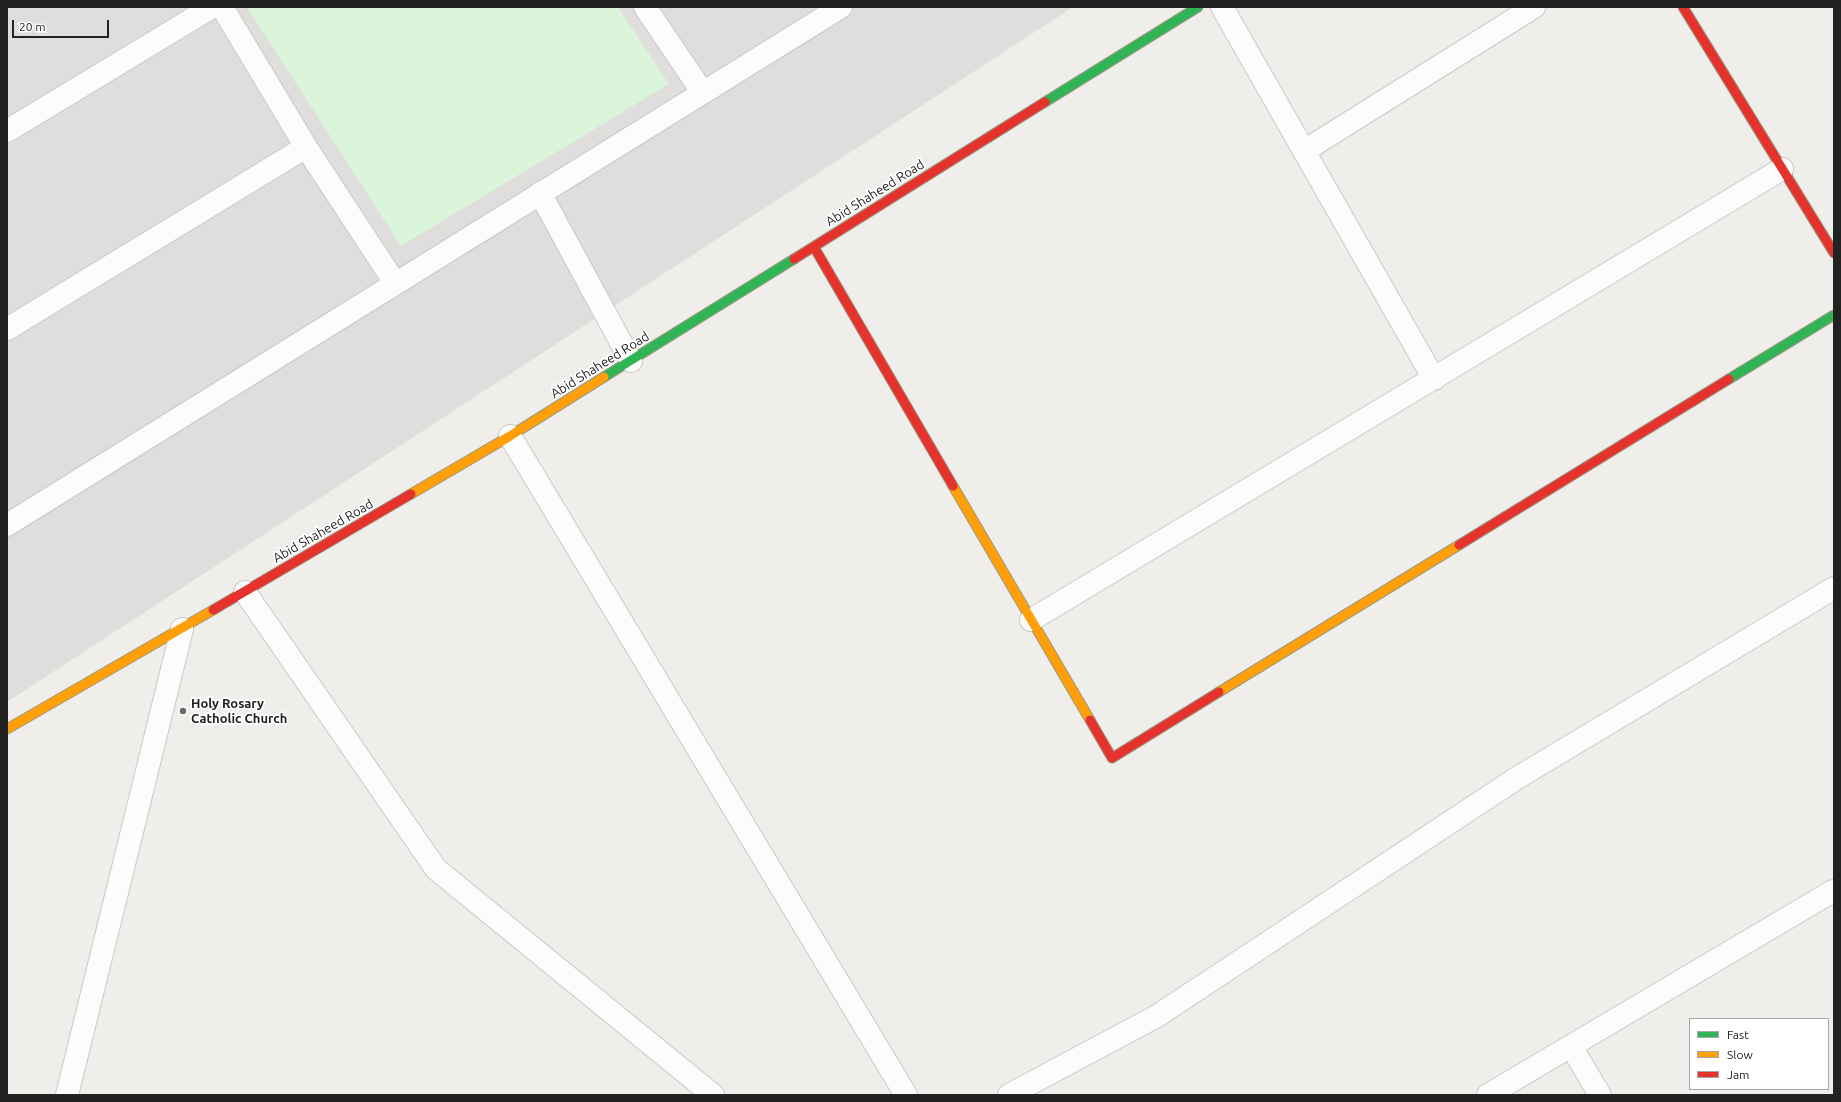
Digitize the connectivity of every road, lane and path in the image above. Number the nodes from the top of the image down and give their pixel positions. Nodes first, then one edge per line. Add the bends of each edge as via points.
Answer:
1 (212, 7) edge
2 (222, 7) edge
3 (645, 7) edge
4 (840, 7) edge
5 (1198, 7) edge
6 (1222, 7) edge
7 (1534, 7) edge
8 (1683, 7) edge
9 (702, 93) junction
10 (7, 131) edge
11 (306, 147) junction
12 (1304, 151) junction
13 (1782, 169) junction
14 (540, 193) junction
15 (814, 247) junction
16 (1834, 253) edge
17 (395, 283) junction
18 (1834, 315) edge
19 (7, 329) edge
20 (631, 361) junction
21 (1434, 379) junction
22 (510, 436) junction
23 (7, 525) edge
24 (1834, 588) edge
25 (245, 592) junction
26 (1032, 620) junction
27 (182, 629) junction
28 (7, 729) edge
29 (1833, 891) dead end
30 (1571, 1046) junction
31 (67, 1095) edge
32 (713, 1095) edge
33 (906, 1095) edge
34 (1009, 1095) edge
35 (1488, 1095) edge
36 (1600, 1095) edge

1 - 10 street
2 - 11 street
3 - 9 street
4 - 9 street
5 - 15 street, Abid Shaheed Road
6 - 12 street
7 - 12 street
8 - 13 street
9 - 14 street
11 - 17 street
11 - 19 street
12 - 21 street
13 - 16 street
13 - 21 street
14 - 17 street
14 - 20 street
15 - 20 street, Abid Shaheed Road
15 - 26 street
17 - 23 street
18 - 26 street via 1112,758
20 - 22 street, Abid Shaheed Road
21 - 26 street
22 - 25 street, Abid Shaheed Road
22 - 33 street
24 - 34 street via 1517,778 1157,1016
25 - 27 street, Abid Shaheed Road
25 - 32 street via 436,869
27 - 28 street, Abid Shaheed Road
27 - 31 street
29 - 30 street
30 - 35 street
30 - 36 street

